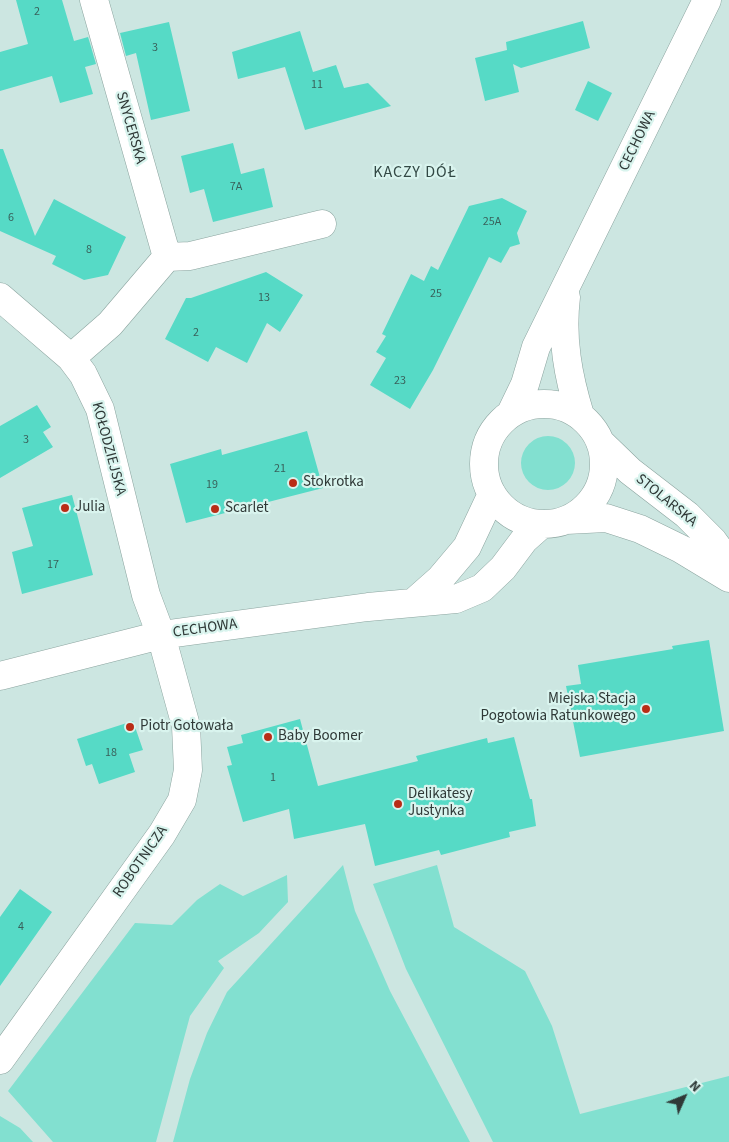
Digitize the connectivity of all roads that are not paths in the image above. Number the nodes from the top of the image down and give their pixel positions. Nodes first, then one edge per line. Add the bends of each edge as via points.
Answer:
1 (94, 0) edge
2 (707, 0) edge
3 (322, 224) dead end
4 (167, 256) junction
5 (568, 281) junction
6 (0, 297) edge
7 (71, 358) junction
8 (511, 413) junction
9 (580, 416) junction
10 (600, 442) junction
11 (492, 494) junction
12 (554, 522) junction
13 (729, 563) edge
14 (729, 578) edge
15 (414, 602) junction
16 (161, 635) junction
17 (0, 676) edge
18 (0, 1060) edge

1 - 4 street, SNYCERSKA
2 - 5 street, CECHOWA
3 - 4 street via 190,256
4 - 7 street via 110,324
5 - 8 street, CECHOWA via 536,347 525,384
5 - 9 street, CECHOWA via 563,319 565,347 571,387
6 - 7 street, KOŁODZIEJSKA
7 - 16 street, KOŁODZIEJSKA via 100,408 146,595
8 - 9 street via 528,406 546,404 564,407
8 - 11 street via 488,441 484,459 485,478
9 - 10 street via 592,427
10 - 12 street via 604,465 599,488 586,507
10 - 13 street, STOLARSKA via 630,471 686,515 713,541
11 - 12 street via 505,510 522,520
11 - 15 street via 467,547 440,579
12 - 14 street, STOLARSKA via 606,518 640,529
12 - 15 street, CECHOWA via 524,540 503,568 482,588 456,599
15 - 16 street, CECHOWA
16 - 17 street, CECHOWA
16 - 18 street, ROBOTNICZA via 186,726 188,770 182,800 154,846

